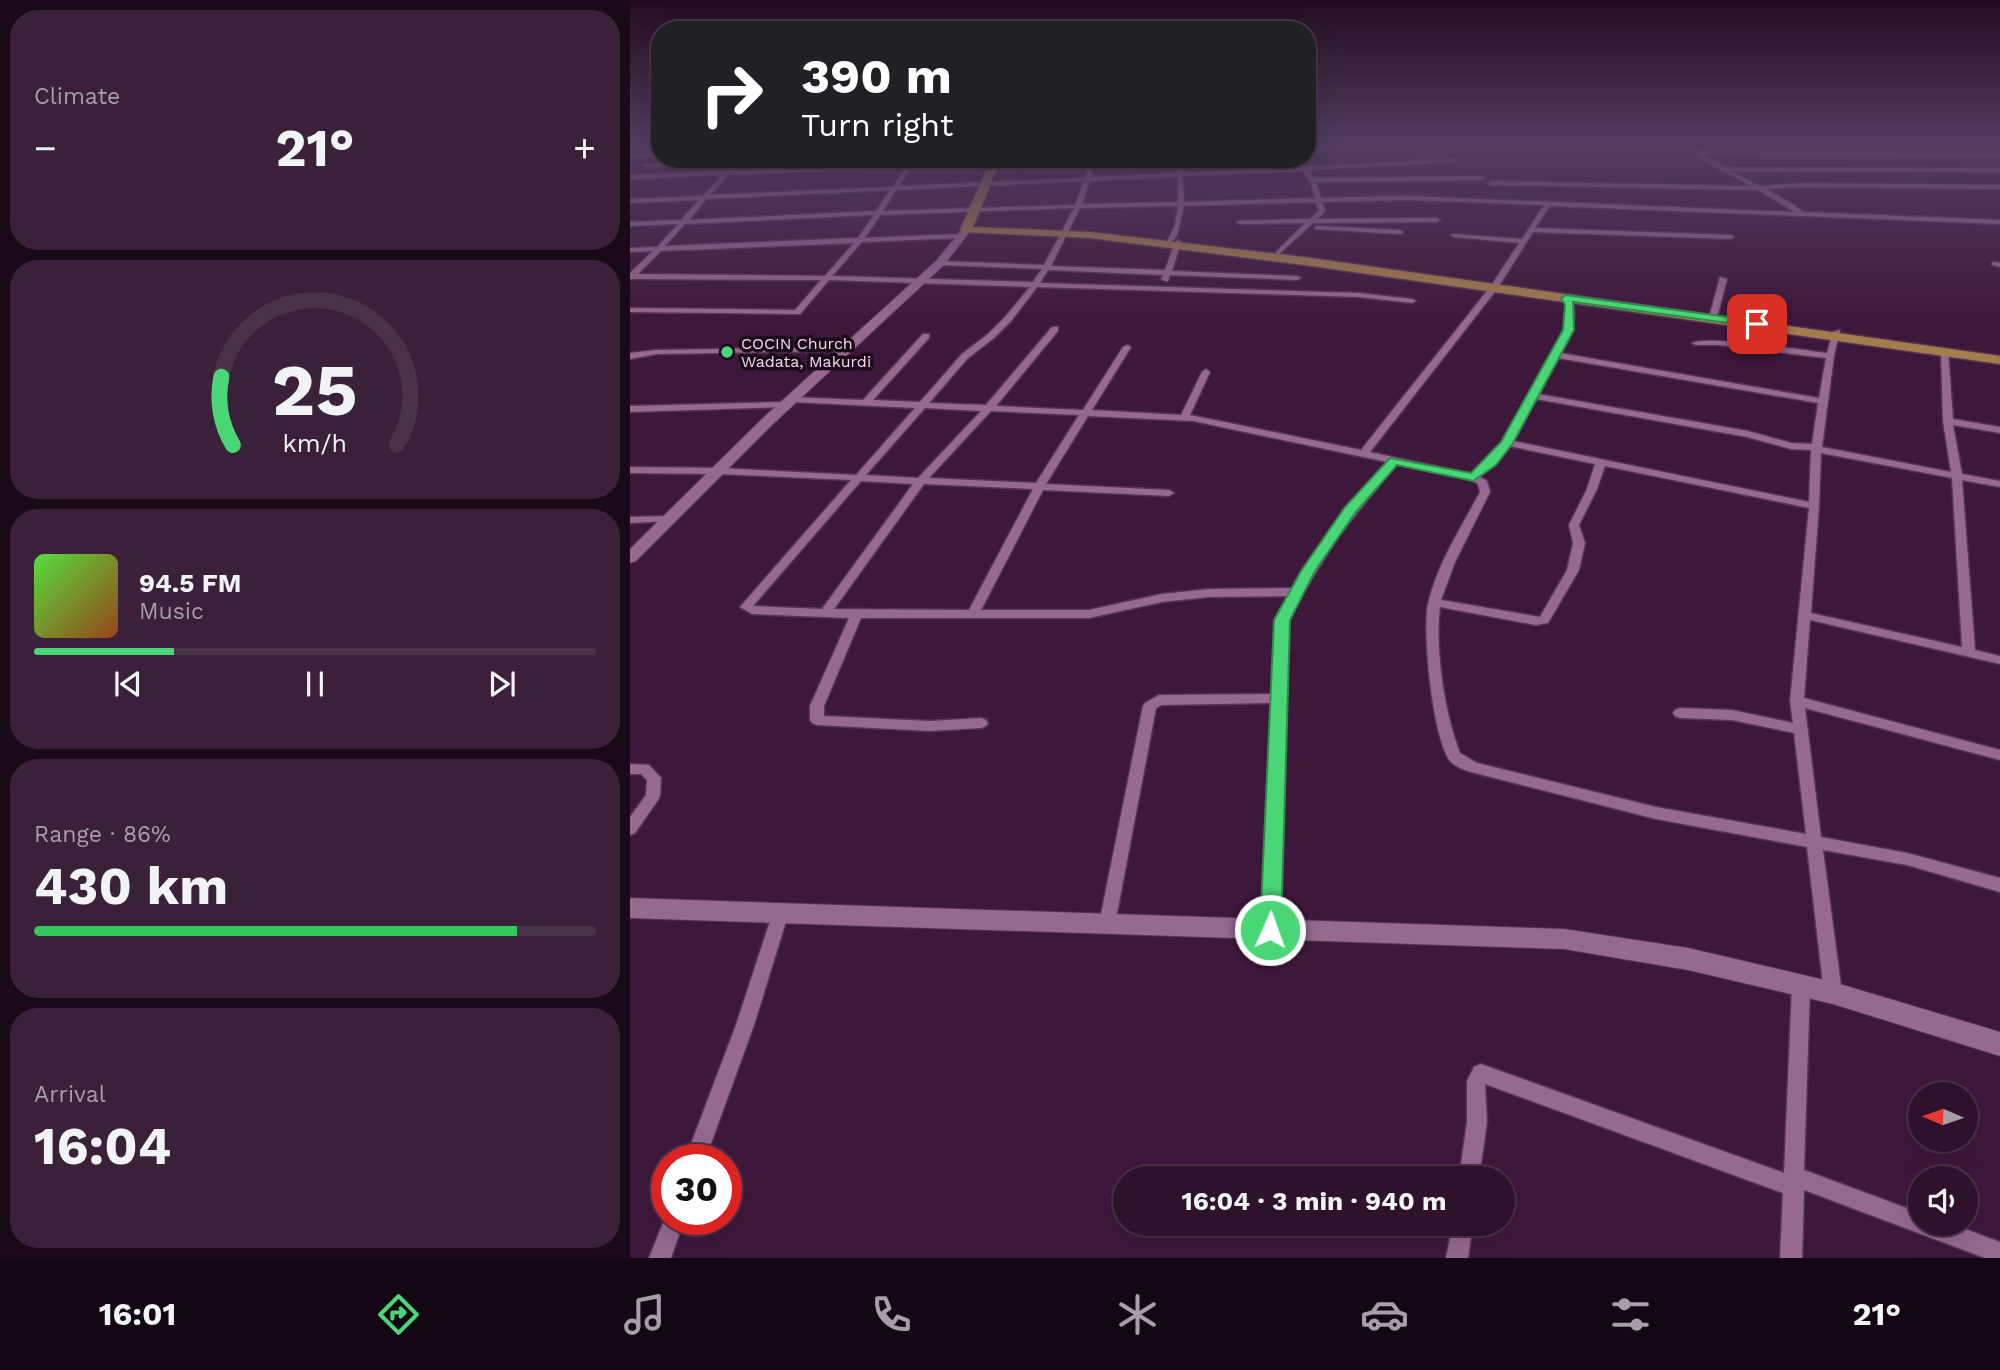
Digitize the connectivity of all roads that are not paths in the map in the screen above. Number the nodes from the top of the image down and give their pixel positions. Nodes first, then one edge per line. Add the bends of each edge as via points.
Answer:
1 (1321, 201) edge
2 (698, 202) edge
3 (887, 202) edge
4 (979, 202) edge
5 (1078, 202) edge
6 (1180, 202) edge
7 (1296, 202) edge
8 (1481, 202) edge
9 (1548, 202) edge
10 (1784, 202) edge
11 (1180, 205) junction
12 (1548, 205) junction
13 (1076, 207) junction
14 (976, 209) junction
15 (880, 212) junction
16 (1801, 214) junction
17 (1437, 220) dead end
18 (1315, 221) junction
19 (682, 222) junction
20 (1240, 222) dead end
21 (2000, 222) edge
22 (630, 224) edge
23 (1307, 228) junction
24 (1530, 230) junction
25 (965, 231) junction
26 (1066, 232) junction
27 (1400, 232) dead end
28 (1454, 235) dead end
29 (1731, 237) dead end
30 (861, 239) junction
31 (1523, 241) junction
32 (1174, 243) junction
33 (662, 248) junction
34 (630, 250) edge
35 (1278, 253) junction
36 (1304, 261) junction
37 (940, 263) junction
38 (1045, 267) junction
39 (1166, 272) junction
40 (630, 276) edge
41 (828, 278) junction
42 (1297, 278) junction
43 (1723, 279) dead end
44 (920, 282) junction
45 (1032, 285) junction
46 (1495, 286) junction
47 (1163, 290) junction
48 (1292, 293) junction
49 (1566, 298) junction
50 (1412, 301) dead end
51 (630, 310) edge
52 (1714, 314) junction
53 (1055, 329) dead end
54 (1836, 334) junction
55 (926, 336) dead end
56 (1696, 343) dead end
57 (1126, 347) dead end
58 (849, 349) junction
59 (1945, 352) junction
60 (1555, 355) junction
61 (630, 356) edge
62 (1830, 356) junction
63 (2000, 357) edge
64 (1206, 372) dead end
65 (1532, 396) junction
66 (1822, 401) junction
67 (789, 402) junction
68 (866, 402) junction
69 (925, 404) junction
70 (990, 407) junction
71 (630, 409) edge
72 (1087, 412) junction
73 (1184, 417) junction
74 (1948, 421) junction
75 (2000, 430) edge
76 (1507, 443) junction
77 (1817, 448) junction
78 (1364, 453) junction
79 (1394, 460) junction
80 (1601, 463) junction
81 (630, 470) edge
82 (719, 471) junction
83 (1956, 476) junction
84 (1473, 477) junction
85 (856, 479) junction
86 (919, 483) junction
87 (2000, 484) edge
88 (1040, 487) junction
89 (1169, 493) dead end
90 (1814, 506) junction
91 (669, 519) junction
92 (630, 520) edge
93 (630, 558) edge
94 (1296, 592) junction
95 (1435, 602) junction
96 (825, 614) junction
97 (857, 614) junction
98 (973, 614) junction
99 (1803, 615) junction
100 (1969, 653) junction
101 (2000, 660) edge
102 (1280, 698) junction
103 (1797, 701) junction
104 (1680, 713) dead end
105 (981, 723) dead end
106 (1802, 730) junction
107 (2000, 755) edge
108 (630, 769) edge
109 (630, 829) edge
110 (1814, 840) junction
111 (2000, 885) edge
112 (630, 908) edge
113 (780, 915) junction
114 (1107, 924) junction
115 (1270, 930) junction
116 (1801, 986) junction
117 (1833, 993) junction
118 (2000, 1044) edge
119 (701, 1144) edge
120 (1471, 1166) edge
121 (1793, 1181) junction
122 (1908, 1219) edge
123 (668, 1235) edge
124 (1460, 1236) edge
125 (1956, 1236) edge
126 (2000, 1252) edge
127 (660, 1258) edge
128 (1457, 1258) edge
129 (1791, 1258) edge

1 - 18 street via 1322,211
2 - 19 street
3 - 15 street
4 - 14 main road
5 - 13 street
6 - 11 street
7 - 11 street
8 - 12 street
9 - 12 street
10 - 16 street
11 - 13 street
11 - 32 street
12 - 16 street
12 - 24 street
13 - 14 street
13 - 26 street
14 - 15 street
14 - 25 main road
15 - 19 street
15 - 30 street
16 - 21 street
17 - 18 street
18 - 20 street
18 - 23 street
19 - 22 street
19 - 33 street
23 - 27 street
23 - 35 street
24 - 29 street
24 - 31 street
25 - 26 main road
25 - 30 street
25 - 37 street
26 - 32 main road
26 - 38 street
28 - 31 street
30 - 33 street
30 - 41 street
31 - 46 street
32 - 35 main road
32 - 36 main road
32 - 39 street
33 - 34 street
33 - 40 street
35 - 46 main road
36 - 42 street
36 - 46 main road
37 - 38 street
37 - 44 street
38 - 39 street
38 - 45 street
39 - 42 street
39 - 47 street
40 - 41 street
41 - 44 street
41 - 51 street via 794,313
42 - 48 street
43 - 52 street
44 - 45 street
44 - 58 street
45 - 47 street
45 - 69 street
46 - 49 main road
46 - 52 main road
46 - 78 street
47 - 48 street
48 - 50 street
49 - 54 main road
49 - 60 street via 1570,324
52 - 54 main road
53 - 70 street
54 - 59 main road
54 - 62 street
54 - 63 main road
55 - 68 street
56 - 62 street
57 - 72 street
58 - 61 street
58 - 67 street
59 - 63 main road
59 - 74 street
60 - 65 street
60 - 66 street
62 - 66 street
64 - 73 street
65 - 76 street
65 - 77 street
66 - 77 street
67 - 68 street
67 - 71 street
67 - 82 street
68 - 69 street
69 - 70 street
69 - 85 street
70 - 72 street
70 - 86 street
72 - 73 street
72 - 88 street
73 - 78 street
74 - 75 street
74 - 83 street
76 - 80 street
76 - 84 street
77 - 83 street
77 - 90 street
78 - 79 street
79 - 84 street
79 - 94 street via 1350,510
80 - 90 street
80 - 95 street via 1574,524 1579,543 1573,569 1544,620
81 - 82 street
82 - 85 street
82 - 91 street
83 - 87 street
83 - 100 street
84 - 95 street via 1483,483 1485,492
85 - 86 street
85 - 96 street via 746,607
86 - 88 street
86 - 96 street
88 - 89 street
88 - 98 street
90 - 99 street
91 - 92 street
91 - 93 street
94 - 98 street via 1209,593 1088,614
94 - 102 street via 1281,625
95 - 110 street via 1432,641 1450,743 1458,760 1656,813
96 - 97 street
97 - 98 street
97 - 105 street via 817,706 817,720 948,726
99 - 100 street
99 - 103 street
100 - 101 street
102 - 114 street via 1159,700 1150,705
102 - 115 street
103 - 106 street
103 - 107 street
104 - 106 street via 1732,715
106 - 110 street
108 - 109 street via 644,769 654,778 653,796
110 - 111 street via 1908,859
110 - 117 street
112 - 113 street
113 - 114 street
113 - 119 street
114 - 115 street
115 - 116 street via 1563,939 1688,959
116 - 117 street
116 - 121 street
117 - 118 street
120 - 121 street via 1477,1122 1476,1081 1481,1073
121 - 122 street
121 - 129 street
123 - 127 street
124 - 128 street
125 - 126 street

